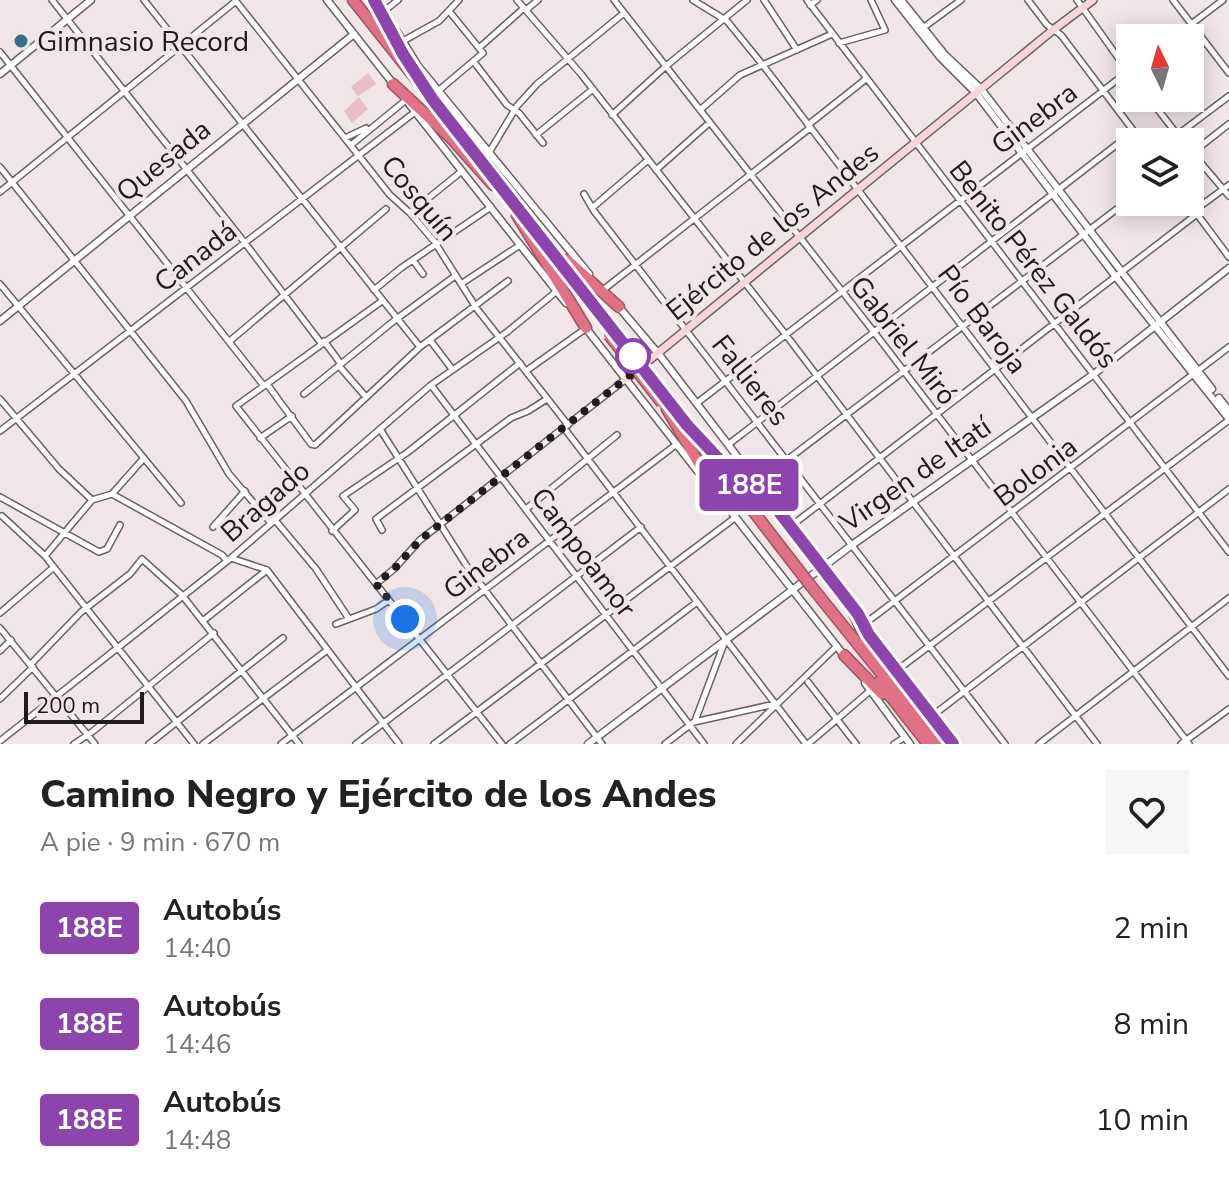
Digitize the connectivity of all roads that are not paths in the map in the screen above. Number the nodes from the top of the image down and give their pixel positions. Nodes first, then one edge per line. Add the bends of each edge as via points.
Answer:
1 (52, 0) edge
2 (91, 0) edge
3 (144, 0) edge
4 (236, 0) edge
5 (327, 0) edge
6 (346, 0) edge
7 (353, 0) edge
8 (374, 0) edge
9 (398, 0) edge
10 (459, 0) edge
11 (517, 0) edge
12 (538, 0) edge
13 (614, 0) edge
14 (693, 0) edge
15 (747, 0) edge
16 (764, 0) edge
17 (817, 0) edge
18 (871, 0) edge
19 (898, 0) edge
20 (961, 0) edge
21 (1028, 0) edge
22 (1077, 0) edge
23 (1093, 0) edge
24 (1173, 0) edge
25 (1223, 0) edge
26 (808, 2) edge
27 (1082, 8) junction
28 (525, 9) junction
29 (449, 11) junction
30 (382, 12) junction
31 (624, 13) junction
32 (724, 18) junction
33 (67, 19) junction
34 (1191, 24) joint
35 (921, 29) junction
36 (1053, 30) junction
37 (354, 34) junction
38 (832, 34) junction
39 (403, 41) junction
40 (1204, 41) edge
41 (839, 43) junction
42 (180, 46) junction
43 (481, 50) junction
44 (797, 50) junction
45 (0, 52) edge
46 (1116, 54) edge
47 (567, 57) junction
48 (474, 62) junction
49 (762, 64) junction
50 (11, 66) junction
51 (666, 66) junction
52 (1229, 73) edge
53 (0, 74) edge
54 (298, 79) junction
55 (866, 79) junction
56 (1116, 82) edge
57 (393, 84) junction
58 (593, 89) junction
59 (978, 91) junction
60 (1103, 91) junction
61 (124, 92) junction
62 (436, 95) junction
63 (1229, 96) edge
64 (406, 100) junction
65 (514, 110) junction
66 (700, 110) junction
67 (415, 112) junction
68 (1160, 112) edge
69 (612, 115) junction
70 (709, 123) junction
71 (374, 124) junction
72 (1229, 124) edge
73 (242, 125) junction
74 (809, 126) junction
75 (1130, 128) edge
76 (1172, 128) edge
77 (1186, 128) edge
78 (536, 135) junction
79 (69, 138) junction
80 (345, 138) junction
81 (1204, 142) edge
82 (543, 143) dead end
83 (914, 143) junction
84 (351, 145) junction
85 (1116, 145) edge
86 (490, 151) junction
87 (1024, 151) junction
88 (359, 156) junction
89 (648, 160) junction
90 (1204, 165) edge
91 (0, 167) edge
92 (186, 169) junction
93 (656, 170) junction
94 (462, 171) junction
95 (749, 174) junction
96 (12, 182) junction
97 (1226, 187) edge
98 (858, 188) junction
99 (496, 189) junction
100 (0, 192) edge
101 (1056, 192) junction
102 (584, 194) dead end
103 (1229, 196) edge
104 (303, 200) junction
105 (960, 201) junction
106 (1204, 205) edge
107 (491, 207) junction
108 (592, 208) junction
109 (386, 209) dead end
110 (1116, 210) edge
111 (410, 213) junction
112 (517, 215) junction
113 (130, 216) junction
114 (1191, 216) edge
115 (1199, 216) edge
116 (693, 218) junction
117 (532, 225) junction
118 (1086, 232) junction
119 (798, 237) junction
120 (992, 241) junction
121 (245, 243) junction
122 (436, 245) junction
123 (520, 245) junction
124 (902, 245) junction
125 (339, 249) junction
126 (1229, 257) edge
127 (75, 260) junction
128 (413, 260) junction
129 (636, 264) junction
130 (1229, 268) edge
131 (423, 274) dead end
132 (455, 276) junction
133 (1118, 276) junction
134 (508, 281) dead end
135 (1022, 281) junction
136 (743, 282) junction
137 (0, 284) edge
138 (461, 284) junction
139 (933, 286) junction
140 (188, 287) junction
141 (374, 290) junction
142 (603, 290) junction
143 (557, 291) junction
144 (841, 291) junction
145 (285, 295) junction
146 (382, 301) junction
147 (475, 305) junction
148 (18, 307) junction
149 (619, 307) junction
150 (395, 320) junction
151 (0, 321) edge
152 (1056, 324) junction
153 (1157, 324) junction
154 (963, 326) junction
155 (586, 328) junction
156 (686, 329) junction
157 (130, 330) junction
158 (874, 332) junction
159 (611, 333) junction
160 (786, 335) junction
161 (499, 336) junction
162 (230, 340) junction
163 (430, 340) junction
164 (322, 342) junction
165 (420, 347) junction
166 (1229, 347) edge
167 (658, 353) junction
168 (520, 363) junction
169 (340, 365) junction
170 (452, 369) junction
171 (997, 369) junction
172 (526, 371) junction
173 (904, 372) junction
174 (1196, 373) junction
175 (1094, 374) junction
176 (74, 375) junction
177 (816, 376) junction
178 (626, 379) junction
179 (726, 381) junction
180 (266, 385) junction
181 (431, 385) junction
182 (304, 394) dead end
183 (366, 397) junction
184 (0, 399) edge
185 (547, 399) junction
186 (665, 403) junction
187 (697, 403) junction
188 (1229, 411) edge
189 (937, 415) junction
190 (292, 416) junction
191 (454, 416) junction
192 (846, 416) junction
193 (1032, 417) junction
194 (16, 419) junction
195 (1229, 419) edge
196 (758, 422) junction
197 (1131, 423) junction
198 (687, 425) junction
199 (566, 426) junction
200 (380, 429) junction
201 (0, 431) edge
202 (617, 435) dead end
203 (260, 438) junction
204 (477, 444) junction
205 (677, 444) junction
206 (729, 444) junction
207 (144, 458) junction
208 (878, 458) junction
209 (398, 459) junction
210 (788, 459) junction
211 (588, 460) junction
212 (972, 460) junction
213 (1071, 468) junction
214 (1165, 468) junction
215 (501, 477) junction
216 (758, 482) junction
217 (416, 487) junction
218 (1229, 489) edge
219 (245, 491) junction
220 (715, 491) junction
221 (614, 492) junction
222 (112, 494) junction
223 (304, 495) junction
224 (0, 497) edge
225 (92, 500) junction
226 (912, 501) junction
227 (181, 503) dead end
228 (820, 503) junction
229 (13, 505) junction
230 (526, 509) junction
231 (777, 509) junction
232 (1199, 512) junction
233 (1012, 513) junction
234 (1105, 514) junction
235 (1, 517) edge
236 (736, 517) junction
237 (273, 521) junction
238 (440, 524) junction
239 (120, 525) dead end
240 (791, 526) junction
241 (213, 527) dead end
242 (641, 527) junction
243 (382, 530) dead end
244 (332, 531) junction
245 (66, 535) junction
246 (549, 540) junction
247 (852, 545) junction
248 (1229, 552) edge
249 (45, 556) junction
250 (955, 557) junction
251 (1047, 558) junction
252 (1139, 558) junction
253 (229, 559) junction
254 (670, 565) junction
255 (54, 567) junction
256 (823, 567) junction
257 (267, 570) junction
258 (796, 570) junction
259 (577, 576) junction
260 (376, 584) junction
261 (485, 589) junction
262 (793, 589) junction
263 (182, 595) junction
264 (1229, 598) edge
265 (389, 600) junction
266 (896, 601) junction
267 (697, 602) junction
268 (989, 602) junction
269 (1081, 602) junction
270 (850, 604) junction
271 (87, 607) junction
272 (0, 613) edge
273 (606, 614) junction
274 (349, 619) junction
275 (204, 620) junction
276 (336, 624) dead end
277 (863, 625) junction
278 (513, 626) junction
279 (1192, 627) junction
280 (0, 628) edge
281 (214, 633) junction
282 (283, 638) dead end
283 (420, 639) junction
284 (726, 639) junction
285 (11, 640) junction
286 (118, 646) junction
287 (930, 646) junction
288 (1023, 647) junction
289 (0, 651) edge
290 (326, 651) junction
291 (633, 651) junction
292 (840, 651) junction
293 (541, 663) junction
294 (32, 665) junction
295 (243, 671) junction
296 (896, 671) junction
297 (1133, 671) junction
298 (448, 674) junction
299 (1229, 676) edge
300 (808, 682) dead end
301 (148, 685) junction
302 (357, 688) junction
303 (662, 688) junction
304 (871, 690) junction
305 (965, 691) junction
306 (57, 695) junction
307 (264, 697) junction
308 (0, 699) edge
309 (568, 699) junction
310 (775, 704) junction
311 (1229, 709) edge
312 (477, 711) junction
313 (932, 716) junction
314 (1076, 716) junction
315 (837, 719) junction
316 (914, 721) junction
317 (177, 722) junction
318 (384, 723) junction
319 (692, 724) junction
320 (88, 735) junction
321 (292, 735) junction
322 (905, 737) junction
323 (0, 741) edge
324 (599, 741) edge
325 (1185, 743) edge
326 (74, 744) edge
327 (95, 744) edge
328 (149, 744) edge
329 (194, 744) edge
330 (203, 744) edge
331 (281, 744) edge
332 (299, 744) edge
333 (356, 744) edge
334 (399, 744) edge
335 (434, 744) edge
336 (502, 744) edge
337 (510, 744) edge
338 (588, 744) edge
339 (665, 744) edge
340 (703, 744) edge
341 (736, 744) edge
342 (807, 744) edge
343 (856, 744) edge
344 (894, 744) edge
345 (910, 744) edge
346 (928, 744) edge
347 (938, 744) edge
348 (953, 744) edge
349 (1005, 744) edge
350 (1039, 744) edge
351 (1097, 744) edge

1 - 33 street
2 - 33 street
3 - 42 street
4 - 42 street
4 - 54 street, Cosquín
5 - 37 street
6 - 99 highway
7 - 62 highway
8 - 30 street
9 - 30 street
10 - 29 street
11 - 28 street
12 - 28 street
13 - 31 street, Gabriel Miró
14 - 32 street, Pío Baroja
15 - 32 street
16 - 44 street
17 - 26 street
18 - 41 street via 885,30
19 - 35 street
20 - 35 street
21 - 36 street
22 - 27 street
23 - 27 main road, Ejército de los Andes
24 - 34 street
25 - 34 street
26 - 38 street, Benito Pérez Galdós
27 - 36 main road, Ejército de los Andes
27 - 46 street
28 - 43 street
28 - 47 street
29 - 39 street
29 - 43 street
30 - 39 street
30 - 62 highway via 403,54
31 - 47 street
31 - 51 street, Gabriel Miró
32 - 49 street, Pío Baroja
32 - 51 street
33 - 50 street
33 - 61 street
35 - 59 street
36 - 59 main road, Ejército de los Andes
36 - 60 street
37 - 54 street, Quesada
37 - 57 street
38 - 41 street, Benito Pérez Galdós
38 - 44 street
39 - 62 street
40 - 52 street
41 - 55 street, Benito Pérez Galdós
42 - 61 street
42 - 73 street
43 - 48 street
44 - 49 street
45 - 50 street
47 - 58 street
47 - 65 street
48 - 62 street
48 - 65 street
49 - 66 street via 732,80
49 - 74 street, Pío Baroja
50 - 53 street
50 - 79 street
51 - 66 street, Gabriel Miró
51 - 69 street
54 - 73 street, Quesada
54 - 80 street, Cosquín
55 - 74 street
55 - 83 street, Benito Pérez Galdós
56 - 60 street, Ginebra
57 - 64 street
57 - 99 highway
58 - 69 street
58 - 78 street
59 - 83 main road, Ejército de los Andes
59 - 87 street
60 - 75 street
60 - 87 street, Ginebra
61 - 79 street
61 - 92 street
62 - 86 street
62 - 117 highway
63 - 77 street
64 - 67 street
64 - 71 street
65 - 78 street
65 - 86 street
66 - 70 street, Gabriel Miró
67 - 88 street, Canadá
67 - 94 street
68 - 76 street
69 - 89 street
70 - 93 street
70 - 95 street, Gabriel Miró
71 - 80 street
71 - 84 street
72 - 81 street
73 - 92 street, Quesada
73 - 104 street
74 - 95 street
74 - 98 street, Pío Baroja
78 - 82 street
79 - 96 street
79 - 113 street
80 - 84 street, Cosquín
83 - 98 main road, Ejército de los Andes
83 - 105 street, Benito Pérez Galdós
84 - 88 street, Cosquín
85 - 101 street
86 - 142 street
87 - 101 street
87 - 105 street, Ginebra
88 - 104 street, Canadá
88 - 111 street, Cosquín
89 - 93 street
89 - 108 street
90 - 97 street
91 - 96 street
92 - 113 street, Quesada
92 - 121 street
93 - 116 street
94 - 107 street
94 - 111 street
95 - 116 street
95 - 119 street, Gabriel Miró
96 - 100 street
96 - 127 street
97 - 103 street
97 - 106 street
98 - 119 main road, Ejército de los Andes
98 - 124 street, Pío Baroja
99 - 112 highway
101 - 118 street
101 - 120 street
102 - 108 street, Fallieres
104 - 121 street, Canadá
104 - 125 street
105 - 120 street, Benito Pérez Galdós
105 - 124 street, Ginebra
107 - 122 street
107 - 123 street
108 - 129 street, Fallieres
109 - 125 street
110 - 118 street
111 - 122 street, Cosquín
112 - 155 highway
112 - 159 highway
113 - 127 street, Quesada
113 - 140 street
114 - 133 street
115 - 126 street
116 - 129 street
116 - 136 street
117 - 149 highway
117 - 159 highway
118 - 133 street
118 - 135 street
119 - 136 main road, Ejército de los Andes
119 - 144 street, Gabriel Miró
120 - 135 street, Benito Pérez Galdós
120 - 139 street
121 - 140 street, Canadá
121 - 145 street
122 - 128 street
122 - 132 street, Cosquín
123 - 138 street
123 - 143 street
124 - 139 street, Pío Baroja
124 - 144 street, Ginebra
125 - 141 street
125 - 145 street
127 - 148 street, Quesada
127 - 157 street
128 - 131 street
128 - 141 street
129 - 142 street
129 - 156 street, Fallieres
130 - 153 street, Virgen de Itatí
132 - 138 street, Cosquín
132 - 150 street
133 - 152 street
133 - 153 street
134 - 147 street
135 - 152 street, Benito Pérez Galdós
135 - 154 street
136 - 156 main road, Ejército de los Andes
136 - 160 street
137 - 148 street
138 - 147 street, Cosquín
139 - 154 street, Pío Baroja
139 - 158 street
140 - 157 street, Canadá
140 - 162 street
141 - 146 street
142 - 149 street
143 - 155 street
143 - 161 street, Bragado
144 - 158 street, Gabriel Miró
144 - 160 street, Ginebra
145 - 162 street
145 - 164 street
146 - 150 street
146 - 164 street
147 - 161 street, Cosquín
147 - 163 street
148 - 151 street, Quesada
148 - 176 street
149 - 167 street
150 - 165 street
150 - 169 street
152 - 171 street
152 - 175 street, Benito Pérez Galdós
153 - 174 street
153 - 175 street, Virgen de Itatí
154 - 171 street, Pío Baroja
154 - 173 street
155 - 172 street
155 - 178 street
156 - 167 main road, Ejército de los Andes
156 - 179 street, Fallieres
157 - 176 street, Canadá
157 - 219 street via 191,408 229,474
158 - 173 street, Gabriel Miró
158 - 177 street
159 - 186 highway, bridge
160 - 177 street
160 - 179 street, Ginebra
161 - 168 street, Cosquín
161 - 170 street, Bragado
162 - 180 street
163 - 165 street
163 - 170 street
164 - 169 street
164 - 180 street
165 - 183 street
166 - 174 street, Bolonia
167 - 178 main road, Ejército de los Andes
167 - 187 street
168 - 172 street, Cosquín
168 - 191 street
169 - 182 street
169 - 183 street
170 - 181 street, Bragado
171 - 189 street
171 - 193 street, Pío Baroja
172 - 185 street, Cosquín
173 - 189 street, Gabriel Miró
173 - 192 street
174 - 188 street
174 - 195 street
174 - 197 street, Bolonia
175 - 193 street, Virgen de Itatí
175 - 197 street, Benito Pérez Galdós
176 - 194 street, Canadá
176 - 207 street
177 - 192 street
177 - 196 street
178 - 199 street, Ejército de los Andes
178 - 205 street
179 - 187 street, Ginebra
179 - 196 street, Fallieres
180 - 190 street
180 - 203 street via 236,406
181 - 191 street, Campoamor
181 - 200 street, Bragado
183 - 190 street via 315,445
184 - 194 street
185 - 199 street, Cosquín
185 - 204 street
186 - 198 highway
186 - 220 highway
186 - 258 highway
187 - 206 street
189 - 208 street
189 - 212 street, Gabriel Miró
190 - 203 street
191 - 204 street, Campoamor
191 - 209 street
192 - 208 street
192 - 210 street
193 - 212 street, Virgen de Itatí
193 - 213 street, Pío Baroja
194 - 201 street, Canadá
194 - 225 street
195 - 214 street
196 - 206 street
196 - 210 street, Fallieres
197 - 213 street, Bolonia
197 - 214 street, Benito Pérez Galdós
198 - 231 highway via 730,471
198 - 258 highway
199 - 211 street, Cosquín
199 - 215 street, Ejército de los Andes
200 - 209 street
200 - 223 street, Bragado
202 - 211 street
203 - 223 street
204 - 215 street, Campoamor
204 - 217 street
205 - 220 street
205 - 221 street, Ginebra
206 - 216 street
207 - 222 street
207 - 227 street
208 - 226 street
208 - 228 street
209 - 217 street
209 - 244 street via 343,496 355,510
210 - 216 street
210 - 228 street, Fallieres
211 - 221 street, Cosquín
211 - 230 street
212 - 226 street, Virgen de Itatí
212 - 233 street, Gabriel Miró
213 - 233 street, Bolonia
213 - 234 street, Pío Baroja
214 - 232 street, Benito Pérez Galdós
214 - 234 street
215 - 230 street, Campoamor
215 - 238 street, Ejército de los Andes
216 - 231 street
217 - 238 street
217 - 243 street via 376,519
218 - 232 street
219 - 237 street
219 - 241 street
220 - 236 street
221 - 242 street, Cosquín
221 - 246 street, Ginebra
222 - 225 street
222 - 253 street
223 - 237 street, Bragado
223 - 244 street
224 - 229 street
225 - 245 street
226 - 247 street, Virgen de Itatí
226 - 250 street
228 - 240 street
228 - 247 street, Fallieres
229 - 235 street
229 - 245 street
230 - 246 street, Campoamor
231 - 240 street
232 - 248 street, Benito Pérez Galdós
232 - 252 street
233 - 250 street, Bolonia
233 - 251 street, Gabriel Miró
234 - 251 street
234 - 252 street, Pío Baroja
235 - 249 street
236 - 254 street
236 - 262 street
237 - 253 street, Bragado
237 - 274 street via 316,569
238 - 260 street, Ejército de los Andes
238 - 261 street
239 - 245 street via 107,549 99,552
240 - 256 street
242 - 254 street, Cosquín
242 - 259 street
244 - 260 street
245 - 249 street
246 - 259 street, Campoamor
246 - 261 street, Ginebra
247 - 256 street, Virgen de Itatí
247 - 266 street, Fallieres
249 - 255 street
250 - 266 street, Bolonia
250 - 268 street
251 - 268 street
251 - 269 street, Gabriel Miró
252 - 269 street
252 - 279 street, Pío Baroja
253 - 257 street
253 - 263 street, Bragado
254 - 267 street, Cosquín
254 - 273 street
255 - 271 street
255 - 272 street
256 - 262 street, Virgen de Itatí
256 - 270 street
257 - 275 street
257 - 290 street
258 - 316 highway, bridge
259 - 273 street, Campoamor
259 - 278 street
260 - 265 street
261 - 278 street
261 - 283 street, Ginebra
262 - 284 street, Virgen de Itatí
262 - 292 street
263 - 271 street via 142,559
263 - 275 street
263 - 286 street, Bragado
264 - 279 street
265 - 274 street
265 - 283 street
266 - 277 street, Bolonia
266 - 287 street, Fallieres
267 - 284 street, Cosquín
267 - 291 street
268 - 287 street
268 - 288 street
269 - 288 street
269 - 297 street, Gabriel Miró
270 - 277 street
270 - 316 highway
271 - 286 street
271 - 294 street
273 - 291 street, Campoamor
273 - 293 street
274 - 276 street
275 - 281 street
277 - 296 street
278 - 293 street
278 - 298 street
279 - 297 street
279 - 299 street, Pío Baroja
280 - 285 street
281 - 295 street
281 - 301 street
282 - 295 street
283 - 298 street
283 - 302 street, Ginebra
284 - 303 street, Virgen de Itatí
284 - 310 street, Cosquín
284 - 319 street
285 - 289 street
285 - 294 street
286 - 301 street
286 - 306 street, Bragado
287 - 296 street
287 - 305 street, Fallieres
288 - 305 street
288 - 314 street
290 - 302 street
290 - 307 street
291 - 303 street, Campoamor
291 - 309 street
292 - 304 street
292 - 310 street
292 - 316 highway
293 - 309 street
293 - 312 street
294 - 306 street
294 - 308 street
295 - 307 street
295 - 317 street
296 - 313 street
297 - 314 street
297 - 325 street, Gabriel Miró
298 - 312 street
298 - 318 street
300 - 315 street
301 - 317 street
301 - 320 street
302 - 318 street
302 - 321 street, Ginebra
303 - 319 street, Campoamor
303 - 324 street, Virgen de Itatí
304 - 315 street
304 - 322 street
305 - 313 street
305 - 349 street, Fallieres
306 - 320 street
306 - 323 street, Bragado
307 - 321 street
307 - 330 street
309 - 324 street
309 - 337 street
310 - 319 street
310 - 341 street
310 - 342 street, Cosquín
311 - 325 street
312 - 335 street
312 - 336 street
313 - 348 street
314 - 350 street
314 - 351 street
315 - 342 street
315 - 343 street
316 - 346 highway
316 - 347 highway
317 - 328 street
317 - 329 street
318 - 333 street
318 - 334 street
319 - 339 street
319 - 340 street, Campoamor
320 - 326 street
320 - 327 street
321 - 331 street, Ginebra
321 - 332 street
322 - 344 street
322 - 345 street
324 - 338 street, Virgen de Itatí

